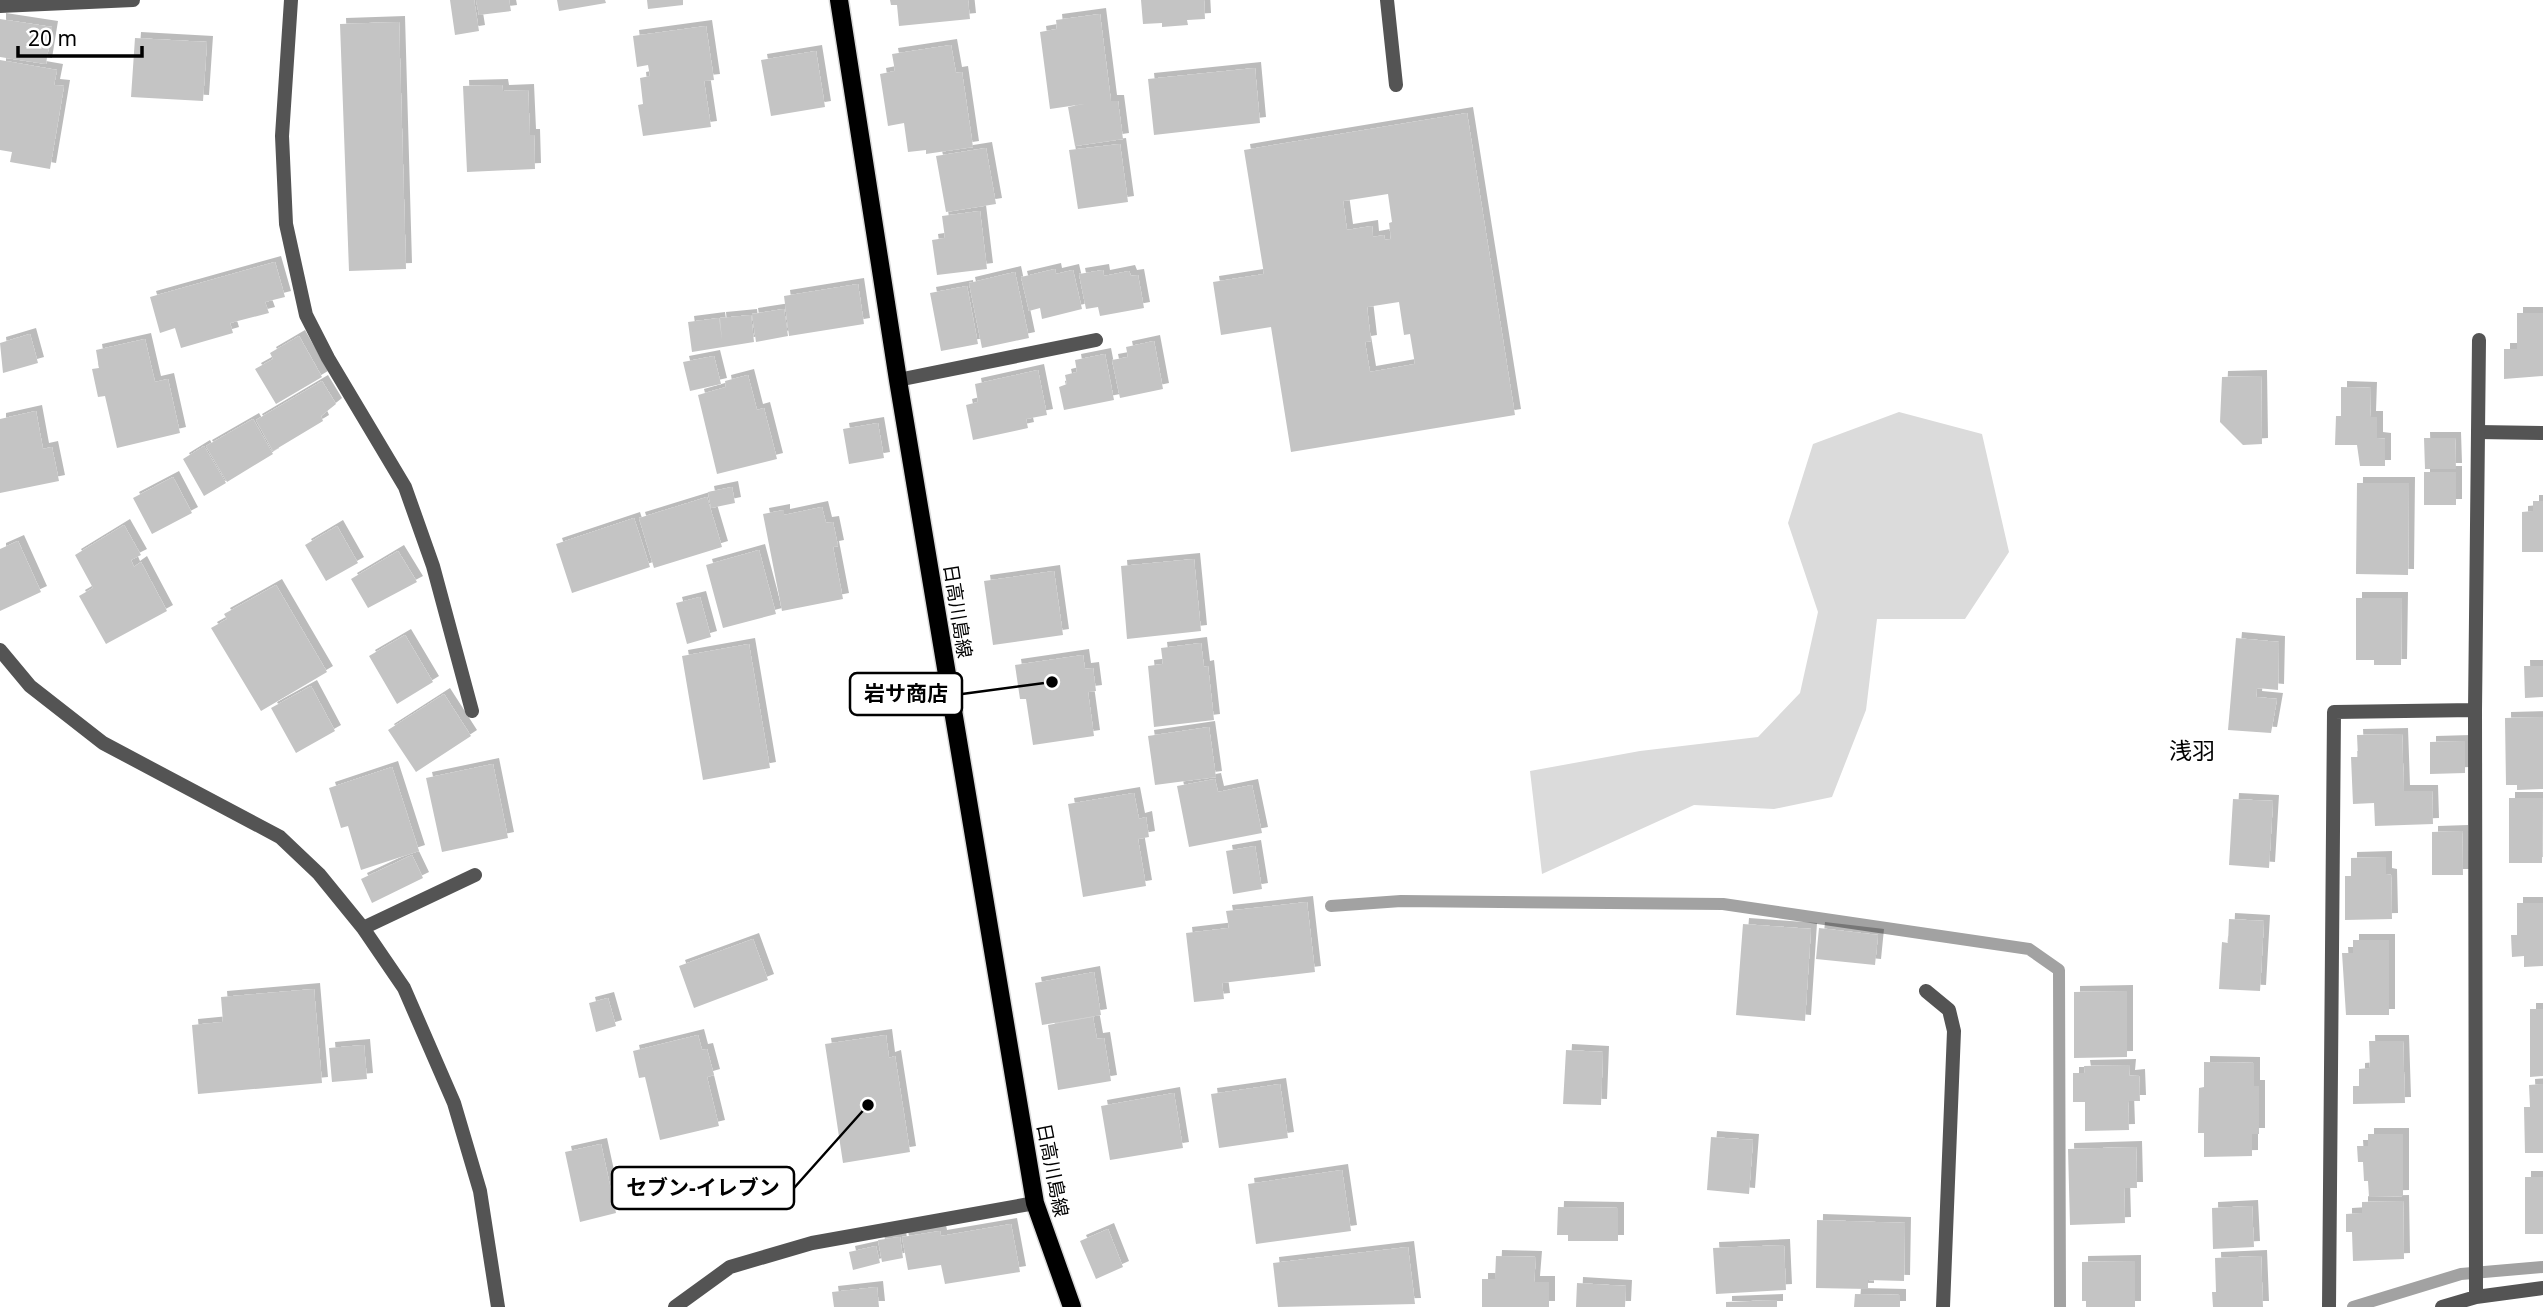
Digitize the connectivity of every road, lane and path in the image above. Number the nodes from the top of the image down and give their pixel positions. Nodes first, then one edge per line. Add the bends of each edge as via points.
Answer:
1 (133, 0) edge
2 (291, 0) edge
3 (839, 0) edge
4 (1387, 0) edge
5 (0, 6) edge
6 (1396, 85) dead end
7 (1096, 340) dead end
8 (2479, 340) dead end
9 (898, 380) junction
10 (2478, 432) junction
11 (2543, 433) edge
12 (0, 650) edge
13 (2475, 710) junction
14 (472, 711) dead end
15 (475, 875) dead end
16 (363, 928) junction
17 (1926, 991) dead end
18 (1035, 1203) junction
19 (2543, 1288) edge
20 (2476, 1297) junction
21 (498, 1307) edge
22 (675, 1307) edge
23 (1072, 1307) edge
24 (1943, 1307) edge
25 (2329, 1307) edge
26 (2442, 1307) edge

1 - 5 street
2 - 14 street via 282,136 286,225 306,314 405,487 433,566
3 - 9 main road, 日高川島線
4 - 6 street
7 - 9 street
8 - 10 street
9 - 18 main road, 日高川島線
10 - 11 street
10 - 13 street
12 - 16 street via 30,686 103,743 280,837 319,874
13 - 20 street
13 - 25 street via 2334,712
15 - 16 street
16 - 21 street via 404,988 454,1102 480,1191
17 - 24 street via 1949,1010 1954,1031
18 - 22 street via 801,1247 730,1267
18 - 23 main road, 日高川島線
19 - 20 street
20 - 26 street

